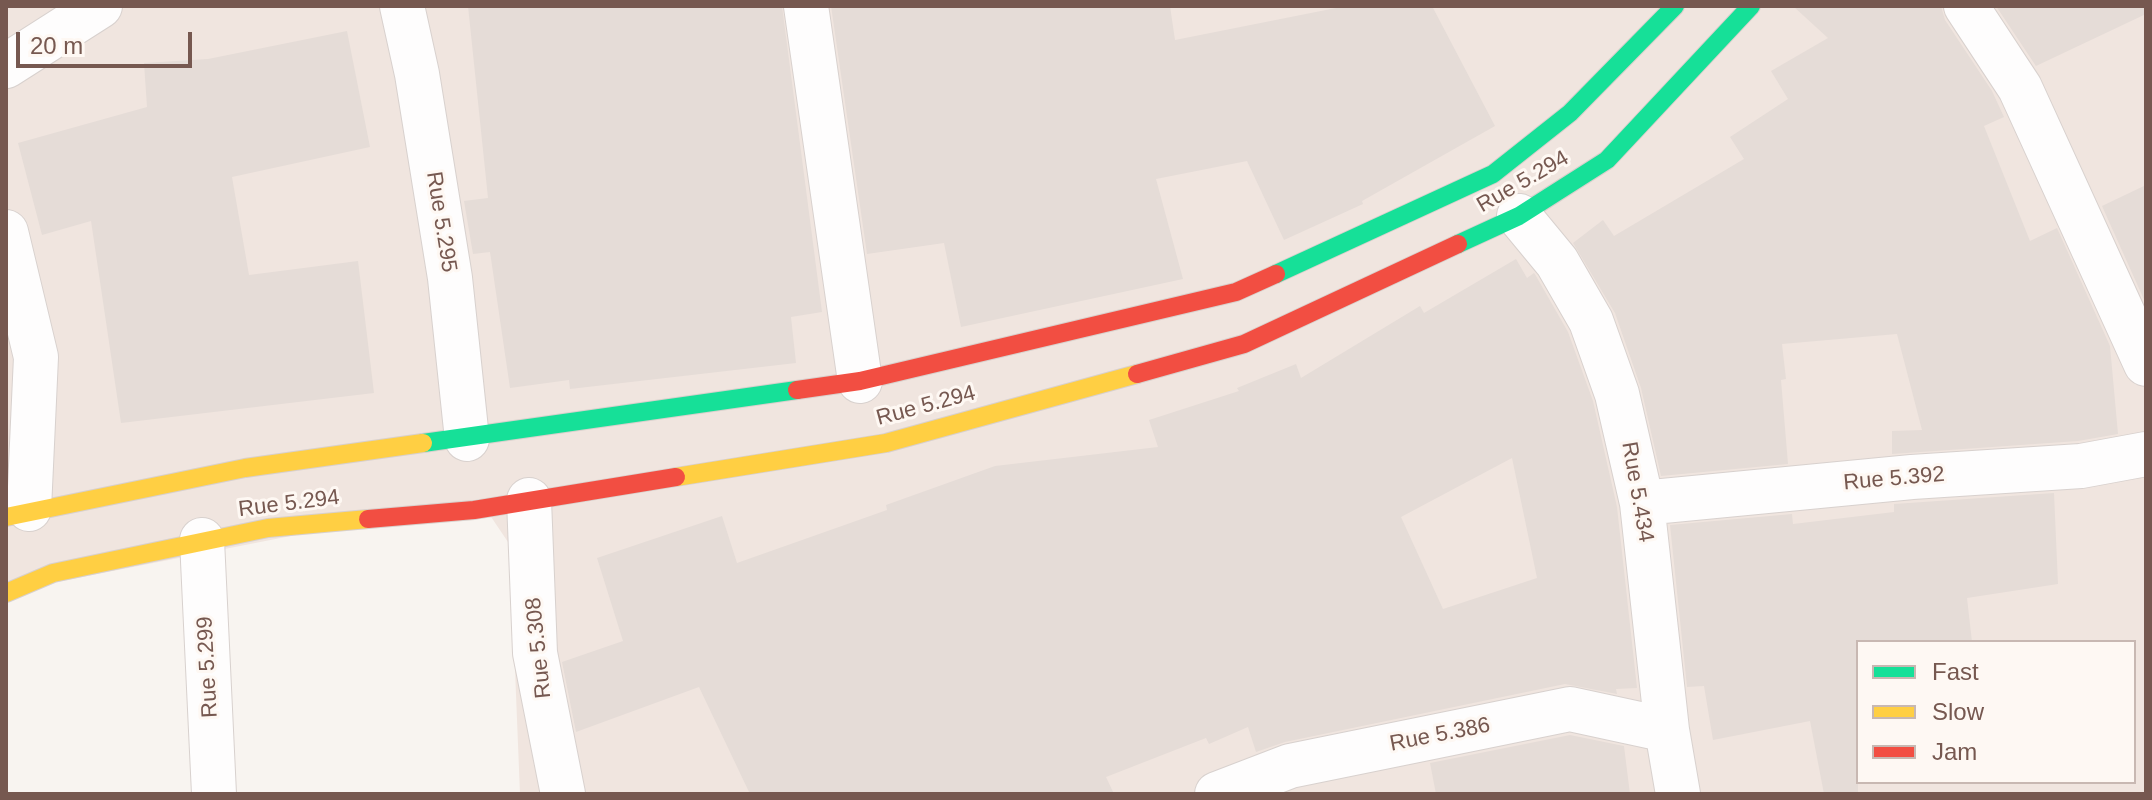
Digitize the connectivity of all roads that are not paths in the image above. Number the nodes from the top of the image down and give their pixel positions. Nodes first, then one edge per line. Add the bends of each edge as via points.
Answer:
1 (100, 6) edge
2 (402, 6) edge
3 (806, 6) edge
4 (1675, 6) edge
5 (1751, 6) edge
6 (1966, 6) edge
7 (6, 66) edge
8 (1519, 216) junction
9 (6, 232) edge
10 (2146, 364) edge
11 (860, 381) junction
12 (467, 439) junction
13 (2146, 454) edge
14 (529, 500) junction
15 (1642, 503) junction
16 (18, 513) edge
17 (202, 540) junction
18 (6, 593) edge
19 (1667, 730) junction
20 (214, 794) edge
21 (563, 794) edge
22 (1217, 794) edge
23 (1678, 794) edge

1 - 7 street
2 - 12 street, Rue 5.295 via 450,278
3 - 11 street
4 - 11 main road, Rue 5.294 via 1570,113 1493,174 1236,292
5 - 8 main road, Rue 5.294 via 1607,160
6 - 10 street via 2020,88
8 - 14 main road, Rue 5.294 via 1244,344 886,443
8 - 15 street, Rue 5.434 via 1557,262 1591,321 1617,394
9 - 16 street via 36,357
11 - 12 main road, Rue 5.294
12 - 16 main road, Rue 5.294 via 245,468
13 - 15 street, Rue 5.392 via 2081,466
14 - 17 main road, Rue 5.294
14 - 21 street, Rue 5.308 via 535,653
15 - 19 street, Rue 5.434
17 - 18 main road, Rue 5.294 via 53,573
17 - 20 street, Rue 5.299
19 - 22 street, Rue 5.386 via 1570,709 1290,766
19 - 23 street, Rue 5.434

